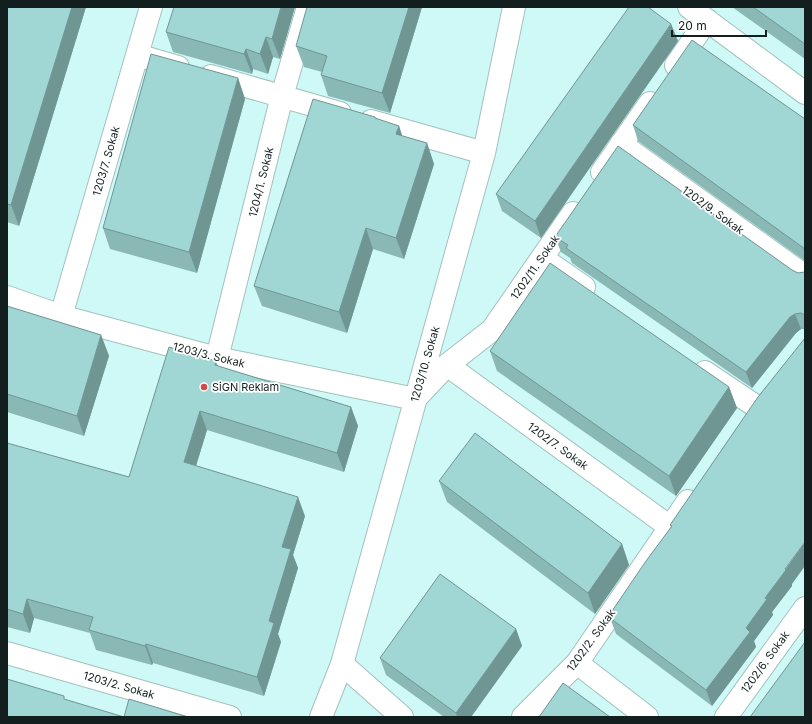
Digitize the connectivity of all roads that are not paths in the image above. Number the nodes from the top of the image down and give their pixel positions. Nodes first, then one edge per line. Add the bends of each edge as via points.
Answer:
1 (151, 7) edge
2 (308, 7) edge
3 (514, 7) edge
4 (689, 7) edge
5 (707, 20) junction
6 (137, 55) junction
7 (805, 93) edge
8 (282, 96) junction
9 (621, 144) junction
10 (484, 153) junction
11 (542, 258) junction
12 (805, 276) edge
13 (7, 298) edge
14 (600, 298) edge
15 (61, 316) junction
16 (217, 358) junction
17 (690, 361) edge
18 (447, 365) junction
19 (768, 388) edge
20 (415, 399) junction
21 (701, 482) edge
22 (670, 527) junction
23 (805, 608) edge
24 (7, 653) edge
25 (577, 663) junction
26 (342, 664) junction
27 (230, 717) edge
28 (321, 717) edge
29 (402, 717) edge
30 (523, 717) edge
31 (647, 717) edge
32 (726, 717) edge

1 - 6 street, 1203/7. Sokak
2 - 8 street, 1204/1. Sokak
3 - 10 street, 1203/10. Sokak
4 - 5 street
5 - 7 street
5 - 9 street, 1202/11. Sokak
6 - 8 street
6 - 15 street, 1203/7. Sokak
8 - 10 street
8 - 16 street, 1204/1. Sokak
9 - 11 street, 1202/11. Sokak
9 - 12 street, 1202/9. Sokak
10 - 20 street, 1203/10. Sokak
11 - 14 street
11 - 18 street, 1202/11. Sokak via 492,330
13 - 15 street, 1203/3. Sokak
15 - 16 street, 1203/3. Sokak
16 - 20 street, 1203/3. Sokak
17 - 19 street via 749,412
18 - 20 street, 1202/11. Sokak
18 - 22 street, 1202/7. Sokak
20 - 26 street, 1203/10. Sokak
21 - 22 street, 1202/2. Sokak
22 - 25 street, 1202/2. Sokak
23 - 32 street, 1202/6. Sokak
24 - 27 street, 1203/2. Sokak
25 - 30 street, 1202/2. Sokak
25 - 31 street
26 - 28 street, 1203/10. Sokak
26 - 29 street

